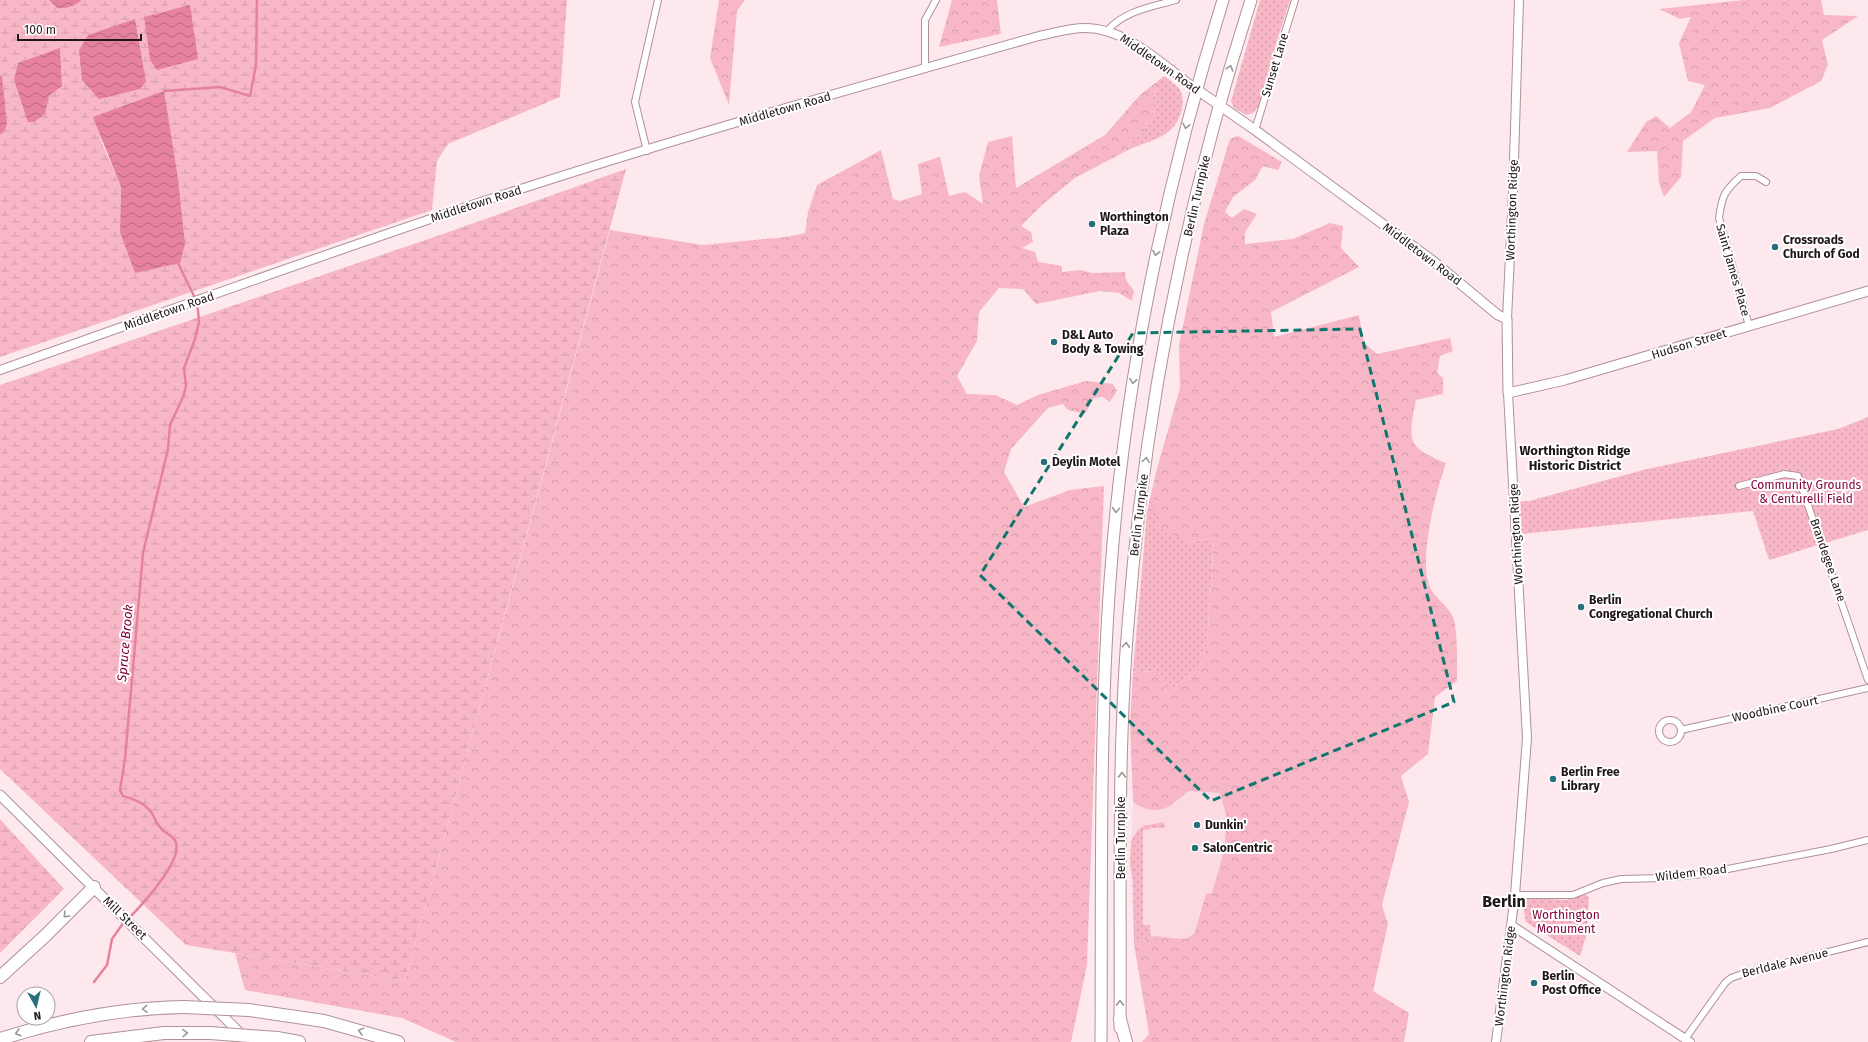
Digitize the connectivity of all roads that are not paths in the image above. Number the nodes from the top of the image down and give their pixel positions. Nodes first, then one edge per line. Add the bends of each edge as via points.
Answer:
1 (658, 0) edge
2 (936, 0) edge
3 (1176, 0) edge
4 (1223, 0) edge
5 (1251, 0) edge
6 (1295, 0) edge
7 (1519, 0) edge
8 (1107, 31) junction
9 (925, 69) junction
10 (1196, 89) junction
11 (1219, 106) junction
12 (1255, 130) junction
13 (646, 151) junction
14 (1766, 182) dead end
15 (1868, 291) edge
16 (1507, 319) junction
17 (1749, 326) junction
18 (0, 370) edge
19 (1508, 393) junction
20 (1738, 486) dead end
21 (1868, 680) edge
22 (1868, 688) edge
23 (1681, 730) dead end
24 (0, 795) edge
25 (1868, 840) edge
26 (94, 887) junction
27 (1515, 895) junction
28 (1511, 925) junction
29 (1868, 942) edge
30 (0, 977) edge
31 (1120, 1019) junction
32 (0, 1038) edge
33 (1688, 1040) edge
34 (90, 1042) edge
35 (249, 1042) edge
36 (299, 1042) edge
37 (398, 1042) edge
38 (1101, 1042) edge
39 (1120, 1042) edge
40 (1126, 1042) edge
41 (1496, 1042) edge

1 - 13 street via 635,102
2 - 9 street via 925,20
3 - 8 street via 1126,15
4 - 10 highway, Berlin Turnpike
11 -> 5 highway, Berlin Turnpike
6 - 12 street, Sunset Lane
7 - 16 street, Worthington Ridge
8 - 9 street, Middletown Road via 1084,28 1056,32
8 - 10 street, Middletown Road via 1133,43
9 - 13 street, Middletown Road via 761,115
10 - 11 main road, Middletown Road
10 -> 38 highway, Berlin Turnpike via 1167,203 1150,285 1128,412 1118,496 1110,580 1104,708
11 - 12 main road, Middletown Road
31 -> 11 highway, Berlin Turnpike via 1123,710 1135,542 1152,416 1167,332 1193,209
12 - 16 main road, Middletown Road via 1455,278 1498,315
13 - 18 street, Middletown Road via 486,201
14 - 17 street, Saint James Place via 1756,176 1741,176 1728,187 1721,201 1719,218
15 - 17 main road, Hudson Street
16 - 19 main road, Worthington Ridge
17 - 19 main road, Hudson Street via 1573,378
19 - 27 street, Worthington Ridge via 1527,738
20 - 21 street, Brandegee Lane via 1784,474 1798,476
22 - 23 street, Woodbine Court
24 - 26 main road, Mill Street
25 - 27 street, Wildem Road via 1702,874 1663,878 1621,878 1573,895
26 -> 30 highway
26 - 35 main road, Mill Street
27 - 28 street, Worthington Ridge
28 - 33 street
28 - 41 street, Worthington Ridge
29 - 33 street, Berldale Avenue via 1731,978 1721,988
31 - 39 highway, Berlin Turnpike
31 - 40 highway
37 -> 32 highway, bridge via 324,1021 249,1010 184,1007 99,1014
34 -> 36 highway, bridge via 164,1033 210,1033

